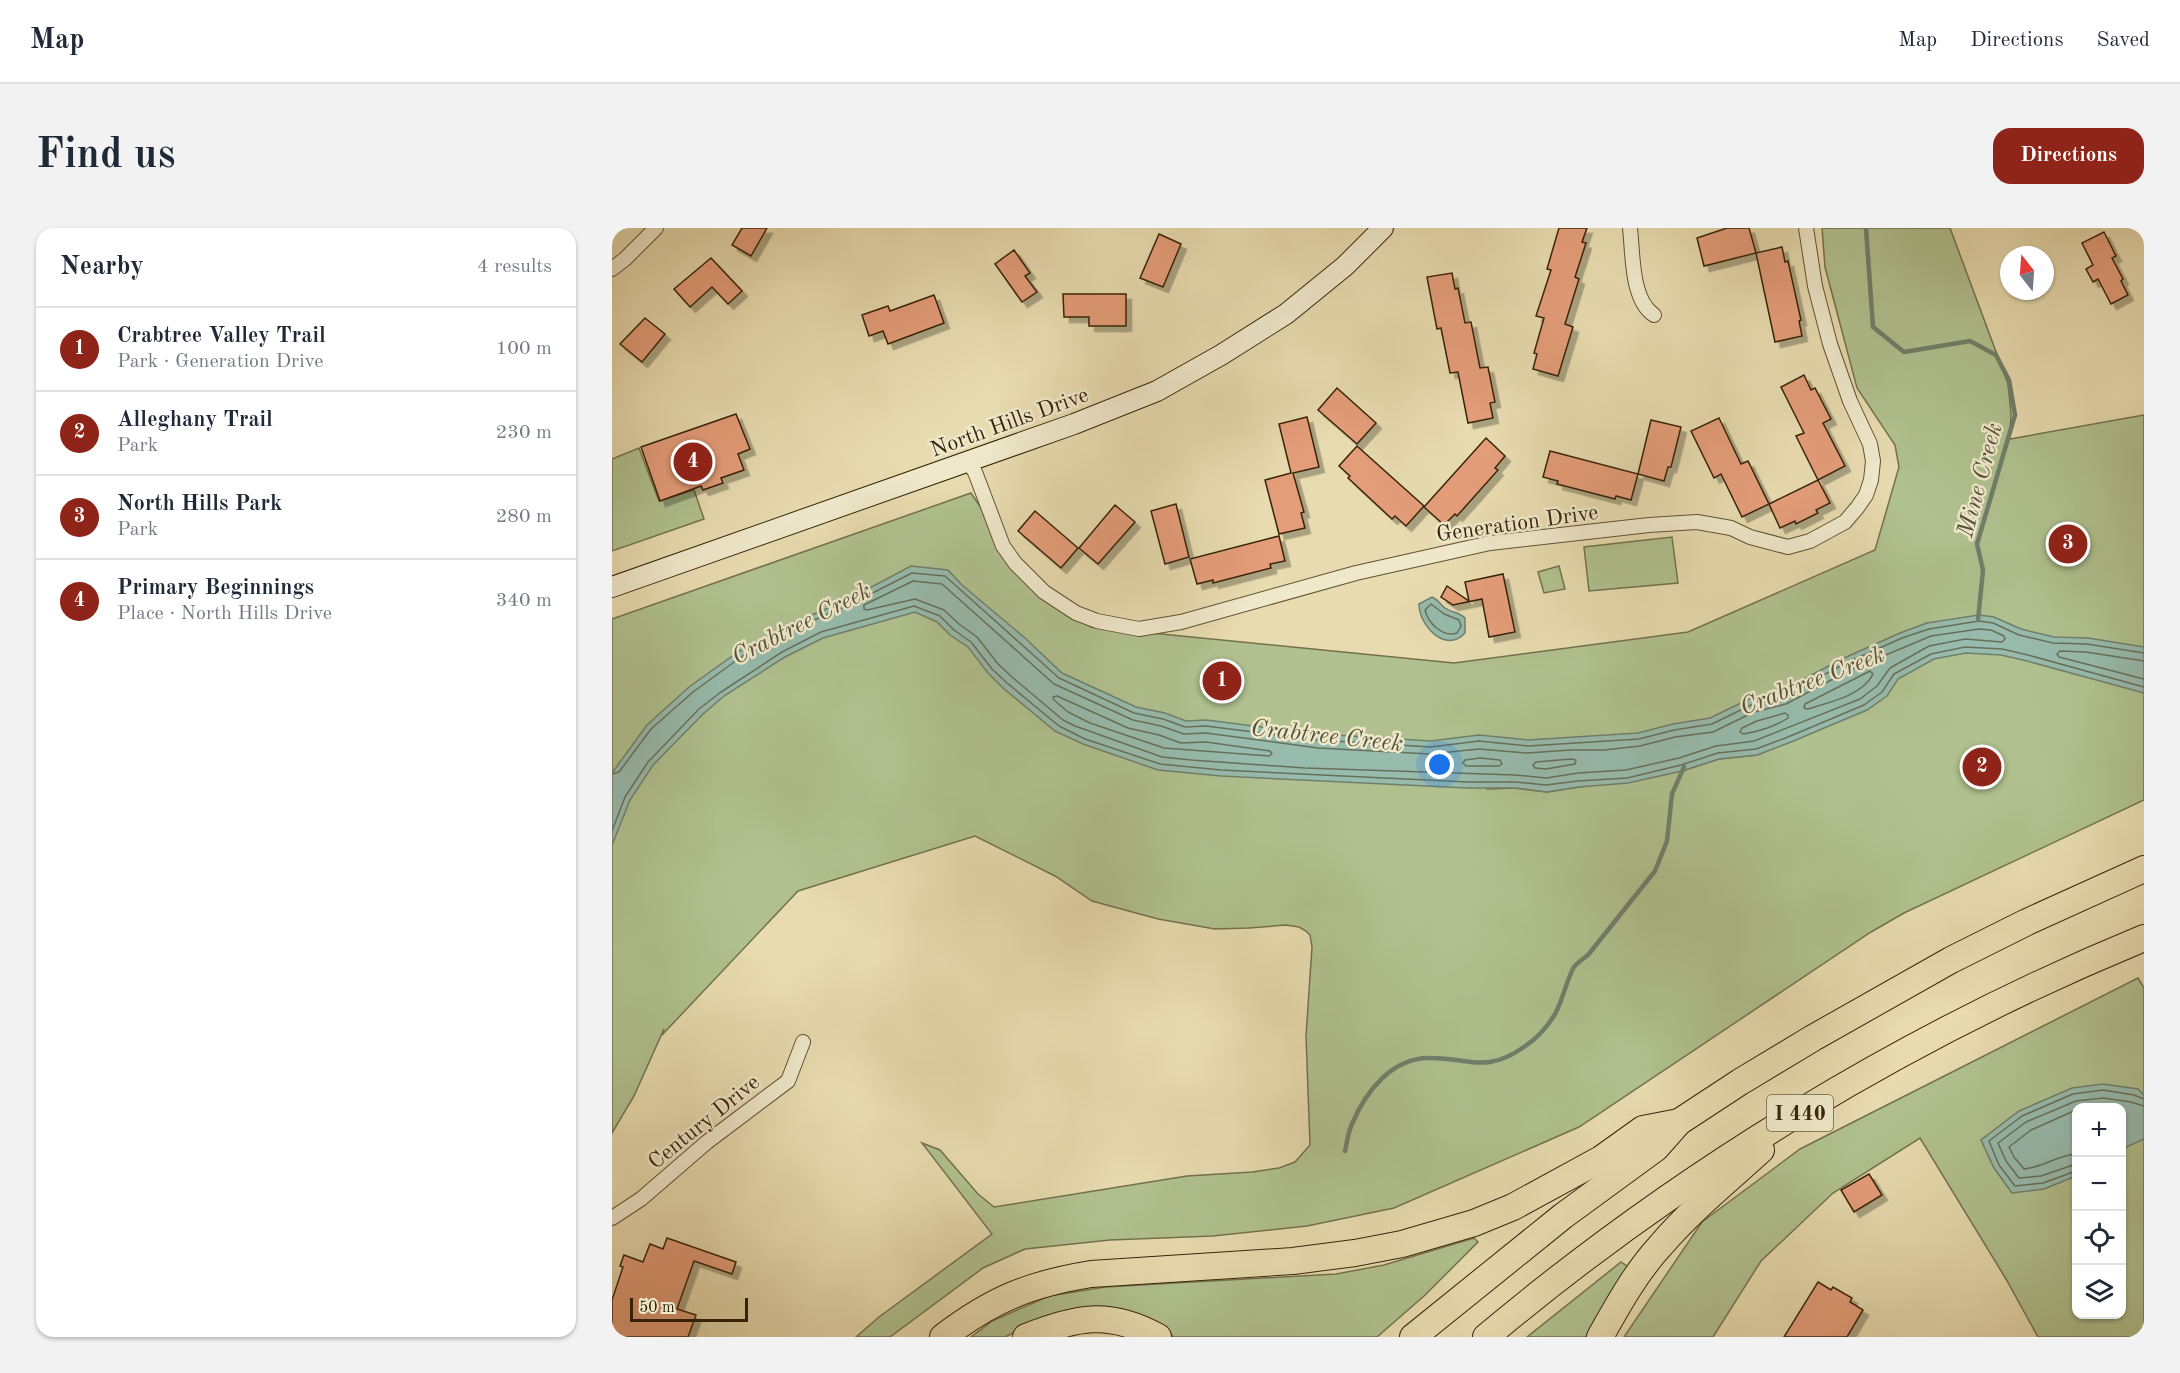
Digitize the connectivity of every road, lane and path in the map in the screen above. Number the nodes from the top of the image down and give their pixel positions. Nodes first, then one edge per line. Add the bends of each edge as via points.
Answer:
1 (656, 228) edge
2 (1383, 228) edge
3 (1630, 228) edge
4 (1806, 228) edge
5 (612, 269) edge
6 (1653, 315) dead end
7 (967, 461) junction
8 (612, 587) edge
9 (2144, 869) edge
10 (2144, 938) edge
11 (803, 1042) dead end
12 (1805, 1111) junction
13 (1679, 1122) junction
14 (612, 1218) edge
15 (944, 1337) edge
16 (1026, 1337) edge
17 (1158, 1337) edge
18 (1413, 1337) edge
19 (1486, 1337) edge
20 (1600, 1337) edge

1 - 5 street
2 - 7 main road, North Hills Drive via 1345,266 1286,314 1189,374 1095,416
3 - 6 street via 1637,291 1646,310
4 - 7 street, Generation Drive via 1830,344 1870,444 1873,461 1866,495 1857,508 1845,522 1810,542 1788,547 1731,528 1697,522 1490,543 1356,573 1190,620 1139,629 1076,613 1044,592 1015,564 1003,546 975,472
7 - 8 main road, North Hills Drive
9 - 13 highway, I 440 via 1951,960 1813,1038
10 - 12 highway, I 440 via 2008,998
11 - 14 street, Century Drive via 788,1081
12 - 19 highway, I 440 via 1711,1167 1624,1228
12 - 20 highway via 1659,1246
13 - 15 highway via 1643,1130 1601,1159 1513,1207 1441,1234 1326,1258 1062,1279 1006,1296
13 - 18 highway, I 440 via 1656,1148 1563,1216
16 - 17 highway via 1085,1318 1131,1325

